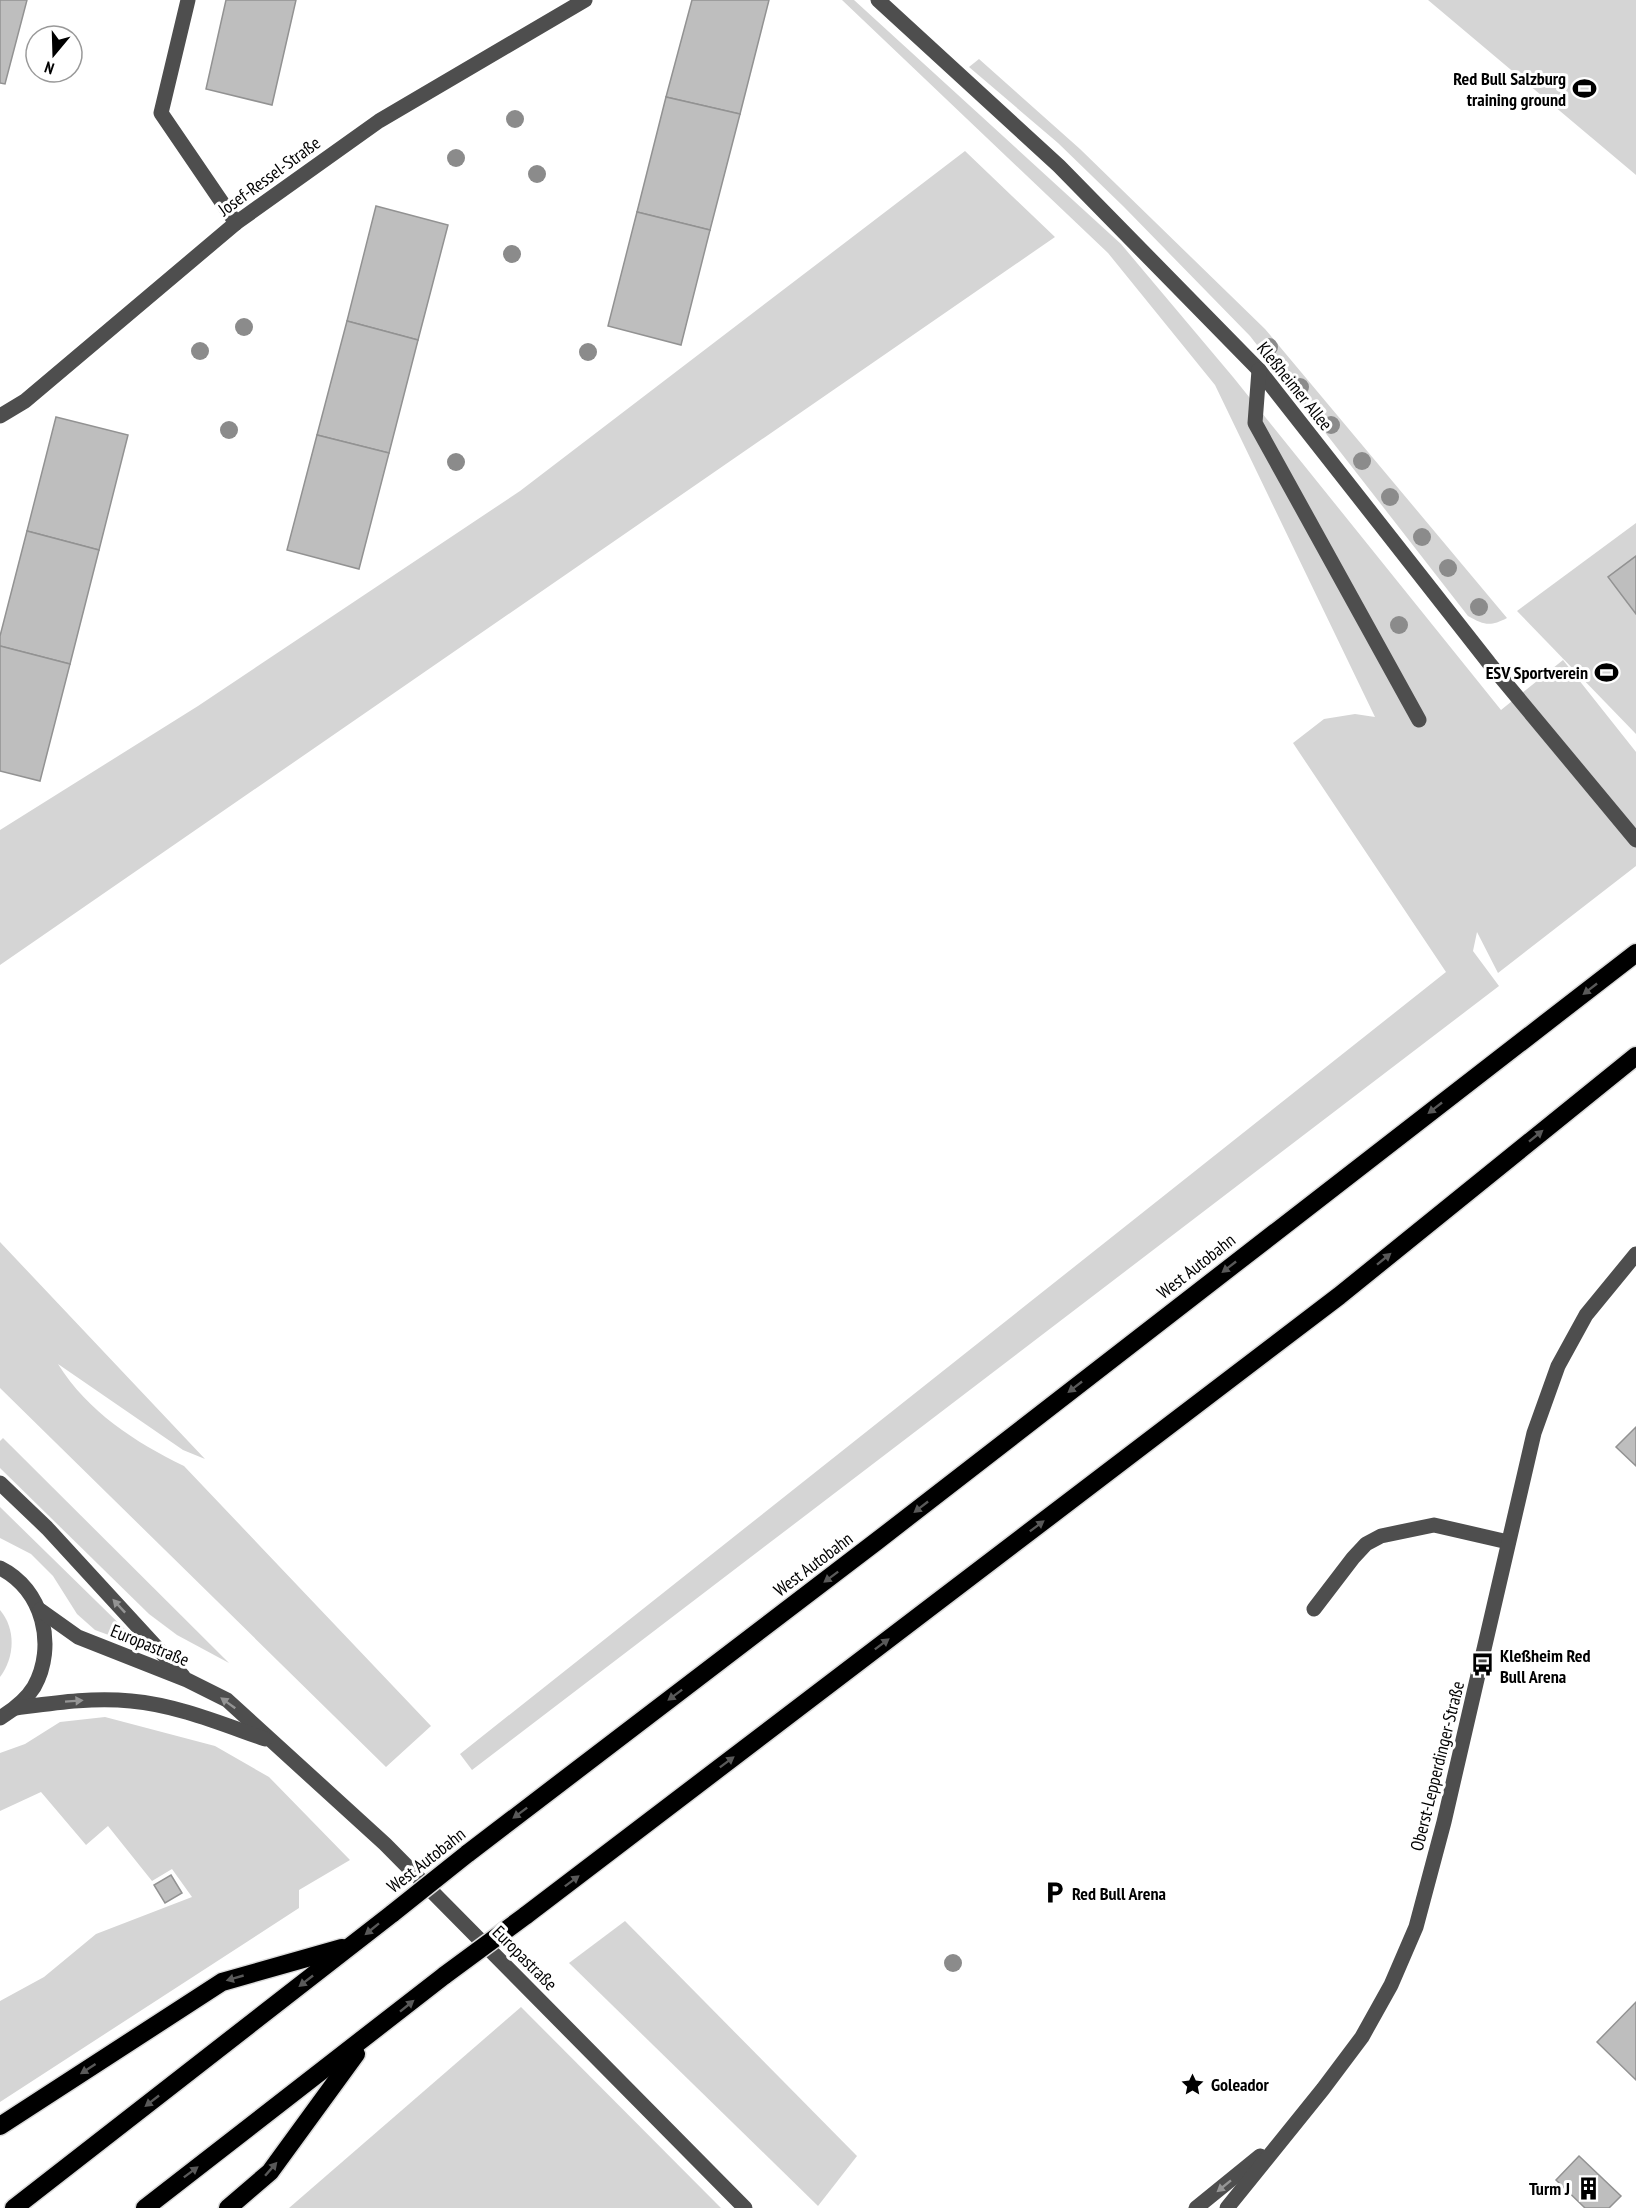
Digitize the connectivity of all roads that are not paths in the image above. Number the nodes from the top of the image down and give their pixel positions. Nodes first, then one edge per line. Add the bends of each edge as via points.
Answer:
1 (188, 0) edge
2 (585, 0) edge
3 (878, 0) edge
4 (236, 223) junction
5 (1259, 370) junction
6 (0, 416) edge
7 (1419, 720) dead end
8 (1636, 840) edge
9 (1636, 953) edge
10 (1636, 1056) edge
11 (1636, 1254) edge
12 (0, 1483) edge
13 (1508, 1542) junction
14 (0, 1568) edge
15 (1314, 1609) dead end
16 (40, 1610) junction
17 (187, 1680) junction
18 (16, 1708) junction
19 (0, 1718) edge
20 (272, 1741) junction
21 (352, 1946) junction
22 (369, 2037) junction
23 (0, 2126) edge
24 (1283, 2137) junction
25 (14, 2208) edge
26 (145, 2208) edge
27 (228, 2208) edge
28 (745, 2208) edge
29 (1197, 2208) edge
30 (1227, 2208) edge

1 - 4 street via 161,113
2 - 4 street, Josef-Ressel-Straße via 379,121
3 - 5 street, Kleßheimer Allee via 1059,166
4 - 6 street, Josef-Ressel-Straße via 25,401
5 - 7 street via 1255,423
5 - 8 street, Kleßheimer Allee via 1489,663
9 -> 21 highway, West Autobahn, bridge
22 -> 10 highway, bridge via 445,1975 1339,1296
11 - 13 street, Oberst-Lepperdinger-Straße via 1586,1315 1558,1366 1534,1433
17 -> 12 street via 47,1528
13 - 15 street via 1434,1526 1381,1536 1353,1558
13 - 24 street, Oberst-Lepperdinger-Straße via 1450,1799 1416,1927 1392,1984 1362,2037
14 - 16 street, Europastraße via 27,1588
16 - 17 street, Europastraße via 78,1637
16 - 18 street, Europastraße via 45,1636 44,1663 33,1688
20 -> 17 street, Europastraße via 227,1700
18 - 19 street, Europastraße
18 -> 20 street, Europastraße via 76,1700 132,1701 186,1712
20 - 28 street, Europastraße via 385,1844
21 -> 23 highway via 222,1982
21 -> 25 highway, West Autobahn
26 -> 22 highway
27 -> 22 highway via 270,2172
24 -> 29 street, Oberst-Lepperdinger-Straße
24 - 30 street, Oberst-Lepperdinger-Straße

